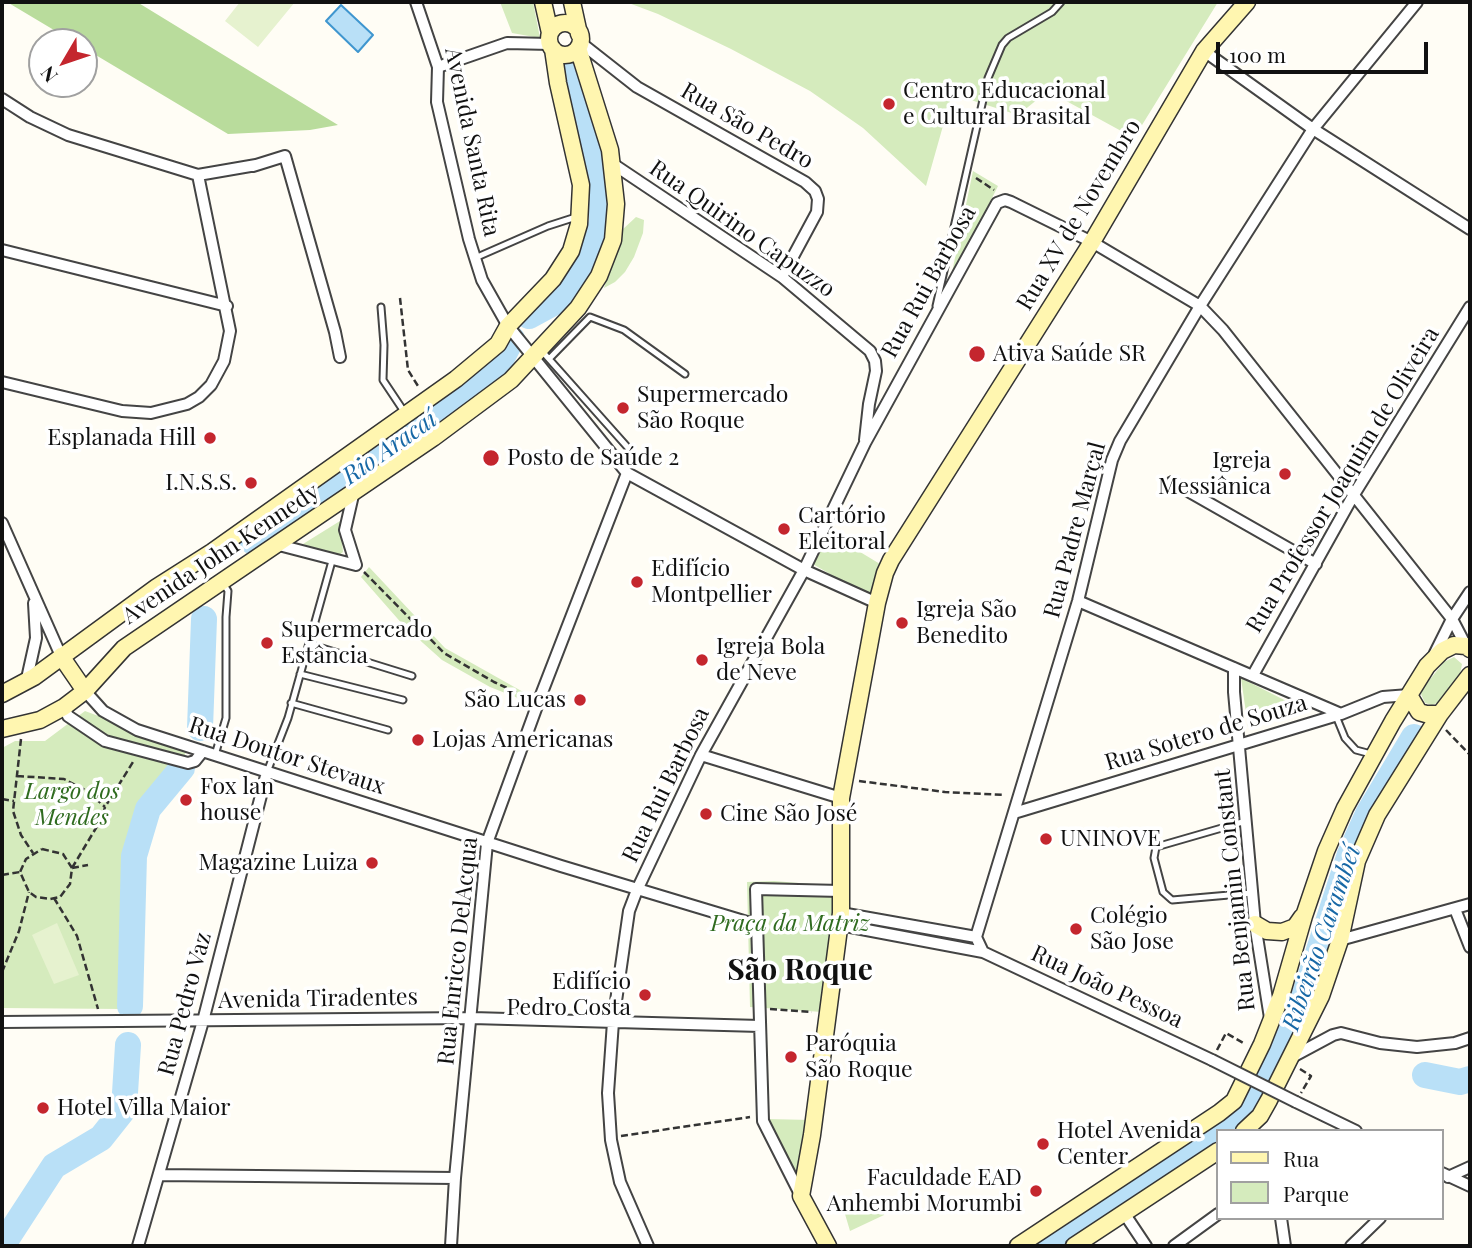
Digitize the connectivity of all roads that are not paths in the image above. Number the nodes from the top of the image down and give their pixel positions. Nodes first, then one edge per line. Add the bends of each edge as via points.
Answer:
1 (416, 2) edge
2 (543, 2) edge
3 (572, 2) edge
4 (1061, 2) edge
5 (1236, 2) edge
6 (1247, 2) edge
7 (1417, 2) edge
8 (1231, 19) junction
9 (551, 42) junction
10 (579, 42) junction
11 (1204, 51) junction
12 (438, 67) junction
13 (2, 99) edge
14 (1312, 129) junction
15 (613, 164) junction
16 (198, 175) junction
17 (579, 216) junction
18 (1470, 229) edge
19 (1092, 242) junction
20 (2, 250) edge
21 (475, 258) junction
22 (782, 277) junction
23 (226, 306) junction
24 (1200, 306) junction
25 (381, 307) dead end
26 (1470, 307) edge
27 (932, 319) junction
28 (510, 328) junction
29 (537, 354) junction
30 (340, 358) dead end
31 (685, 374) dead end
32 (2, 382) edge
33 (407, 414) junction
34 (865, 443) junction
35 (630, 450) dead end
36 (627, 473) junction
37 (1172, 482) dead end
38 (354, 491) junction
39 (1353, 496) junction
40 (2, 523) edge
41 (229, 540) junction
42 (274, 544) junction
43 (332, 561) junction
44 (245, 564) junction
45 (1316, 564) junction
46 (804, 570) junction
47 (222, 580) junction
48 (1470, 592) edge
49 (33, 594) junction
50 (1078, 601) junction
51 (877, 604) junction
52 (1452, 619) junction
53 (309, 644) junction
54 (1468, 648) edge
55 (61, 656) junction
56 (1427, 666) junction
57 (1234, 668) junction
58 (300, 674) junction
59 (1253, 675) junction
60 (1470, 675) edge
61 (412, 676) dead end
62 (26, 683) junction
63 (85, 691) junction
64 (2, 694) edge
65 (1409, 695) junction
66 (403, 700) dead end
67 (291, 703) junction
68 (64, 707) junction
69 (1339, 715) junction
70 (1438, 718) junction
71 (2, 729) edge
72 (388, 730) dead end
73 (1241, 745) junction
74 (203, 751) junction
75 (1374, 754) junction
76 (215, 755) junction
77 (701, 755) junction
78 (267, 772) junction
79 (841, 798) junction
80 (1014, 813) junction
81 (1246, 821) junction
82 (487, 843) junction
83 (637, 890) junction
84 (841, 891) junction
85 (1252, 893) junction
86 (1470, 904) edge
87 (1455, 909) junction
88 (1304, 916) junction
89 (840, 919) junction
90 (1255, 924) junction
91 (757, 925) junction
92 (976, 937) junction
93 (1340, 940) junction
94 (1470, 947) edge
95 (983, 952) junction
96 (472, 1018) junction
97 (203, 1021) junction
98 (2, 1022) edge
99 (613, 1023) junction
100 (1270, 1024) junction
101 (760, 1026) junction
102 (1470, 1038) edge
103 (1290, 1060) junction
104 (1262, 1123) edge
105 (1352, 1129) edge
106 (1216, 1152) edge
107 (1470, 1167) edge
108 (159, 1175) junction
109 (1445, 1176) edge
110 (455, 1178) junction
111 (1470, 1186) edge
112 (801, 1196) junction
113 (1124, 1213) junction
114 (1216, 1215) edge
115 (1281, 1220) edge
116 (1378, 1220) edge
117 (138, 1246) edge
118 (451, 1246) edge
119 (648, 1246) edge
120 (828, 1246) edge
121 (1018, 1246) edge
122 (1074, 1246) edge
123 (1146, 1246) edge
124 (1174, 1246) edge
125 (1286, 1246) edge
126 (1351, 1246) edge

1 - 12 street, Avenida Santa Rita
2 - 9 main road, Avenida John Kennedy
3 - 10 main road, Avenida John Kennedy
4 - 27 lane via 1002,45 988,78
5 - 8 main road, Rua XV de Novembro
6 - 8 main road, Rua XV de Novembro
7 - 14 street, Rua Padre Marçal
8 - 11 main road, Rua XV de Novembro
9 - 10 main road via 563,54 574,52
9 - 10 main road via 556,24 562,22 572,25
9 - 12 street via 507,43
9 - 17 main road, Avenida John Kennedy via 581,185
10 - 15 main road, Avenida John Kennedy
10 - 22 street, Rua São Pedro via 637,87 815,191 817,212
11 - 14 street
11 - 19 main road, Rua XV de Novembro
12 - 21 street, Avenida Santa Rita via 438,102
13 - 16 street via 68,135
14 - 18 street
14 - 24 street, Rua Padre Marçal
15 - 22 street, Rua Quirino Capuzzo
15 - 29 main road, Avenida John Kennedy via 613,240 578,309
16 - 23 street
16 - 30 street via 285,156
17 - 21 lane
17 - 28 main road, Avenida John Kennedy via 571,251
19 - 24 street
19 - 27 street, Rua Rui Barbosa via 1011,202 1000,201
19 - 51 main road, Rua XV de Novembro via 891,560
20 - 23 street
21 - 28 street, Avenida Santa Rita via 482,280
22 - 34 street, Rua Quirino Capuzzo via 862,344 875,361
23 - 32 street via 230,331 224,361 211,385 187,404 151,413 122,411
24 - 39 street
24 - 50 street, Rua Padre Marçal via 1112,460
25 - 33 lane via 383,380
26 - 39 street, Rua Professor Joaquim de Oliveira
27 - 34 street, Rua Rui Barbosa
28 - 29 street, Avenida Santa Rita
28 - 33 main road, Avenida John Kennedy via 482,359
29 - 31 lane via 590,317 625,330
29 - 35 lane
29 - 36 street, Avenida Santa Rita
29 - 38 main road, Avenida John Kennedy via 511,380
33 - 41 main road, Avenida John Kennedy
34 - 46 street, Rua Rui Barbosa
36 - 46 street
36 - 82 street, Rua Enricco DelAcqua
37 - 45 street
38 - 42 main road, Avenida John Kennedy
38 - 43 street via 345,530 356,565
39 - 45 street, Rua Professor Joaquim de Oliveira
39 - 52 street
40 - 49 street
41 - 44 main road
41 - 55 main road, Avenida John Kennedy
42 - 43 street
42 - 44 main road, Avenida John Kennedy
43 - 53 lane
44 - 47 main road, Avenida John Kennedy
45 - 59 street, Rua Professor Joaquim de Oliveira
46 - 51 street
46 - 77 street, Rua Rui Barbosa
47 - 63 main road, Avenida John Kennedy via 124,648
47 - 76 lane via 228,592 226,718
48 - 52 street
49 - 55 street
49 - 62 street via 36,638
50 - 57 street
50 - 80 street, Rua Padre Marçal
51 - 79 main road, Rua XV de Novembro
52 - 54 street
52 - 56 street
53 - 58 lane
53 - 61 lane
54 - 56 main road via 1450,647
55 - 62 main road, Avenida John Kennedy
55 - 63 main road
56 - 65 main road
57 - 59 street
57 - 73 street, Rua Benjamin Constant
58 - 66 lane
58 - 67 lane
59 - 69 street
60 - 70 main road
62 - 64 main road, Avenida John Kennedy
63 - 68 main road, Avenida John Kennedy
63 - 74 street, Rua Doutor Stevaux via 103,712 137,730
65 - 69 street, Rua Sotero de Souza via 1383,697
65 - 70 main road via 1419,712
65 - 75 main road
67 - 72 lane
67 - 78 lane
68 - 71 main road, Avenida John Kennedy via 40,720
68 - 74 street via 68,716 105,741 188,763
69 - 73 street, Rua Sotero de Souza
69 - 75 lane via 1345,738 1356,750
70 - 93 main road via 1377,814 1357,861
73 - 80 street, Rua Sotero de Souza
73 - 81 street, Rua Benjamin Constant
74 - 76 street, Rua Doutor Stevaux
75 - 88 main road via 1326,851
76 - 78 street, Rua Doutor Stevaux
77 - 79 street
77 - 83 street, Rua Rui Barbosa
78 - 82 street, Rua Doutor Stevaux
78 - 97 street, Rua Pedro Vaz
79 - 84 main road, Rua XV de Novembro
80 - 92 street, Rua Padre Marçal
81 - 85 street, Rua Benjamin Constant
81 - 85 lane via 1156,847 1153,853 1168,898
82 - 83 street, Rua Doutor Stevaux
82 - 96 street, Rua Enricco DelAcqua
83 - 91 street, Rua Doutor Stevaux
83 - 99 street, Rua Rui Barbosa via 629,911
84 - 89 main road, Rua XV de Novembro
84 - 91 street via 756,889
85 - 90 street, Rua Benjamin Constant
86 - 87 street
87 - 93 street
87 - 94 street
88 - 90 main road via 1295,927 1282,932
88 - 100 main road
89 - 92 street
89 - 95 street, Rua João Pessoa
89 - 112 main road, Rua XV de Novembro
90 - 100 street, Rua Benjamin Constant
91 - 101 street
92 - 95 street
93 - 103 main road via 1321,996
95 - 105 street, Rua João Pessoa, bridge
96 - 97 street, Avenida Tiradentes
96 - 99 street, Avenida Tiradentes
96 - 110 street, Rua Enricco DelAcqua
97 - 98 street, Avenida Tiradentes
97 - 108 street, Rua Pedro Vaz
99 - 101 street, Avenida Tiradentes
99 - 119 street, Rua Rui Barbosa via 608,1093 611,1138 620,1182
100 - 121 main road via 1234,1101
101 - 112 street via 763,1121
102 - 103 street via 1417,1047 1341,1033
103 - 104 main road
106 - 113 main road
107 - 109 street
108 - 110 street
108 - 117 street, Rua Pedro Vaz
109 - 111 street
110 - 118 street, Rua Enricco DelAcqua
112 - 120 main road
113 - 122 main road
113 - 123 street
114 - 124 street
115 - 125 street
116 - 126 street

